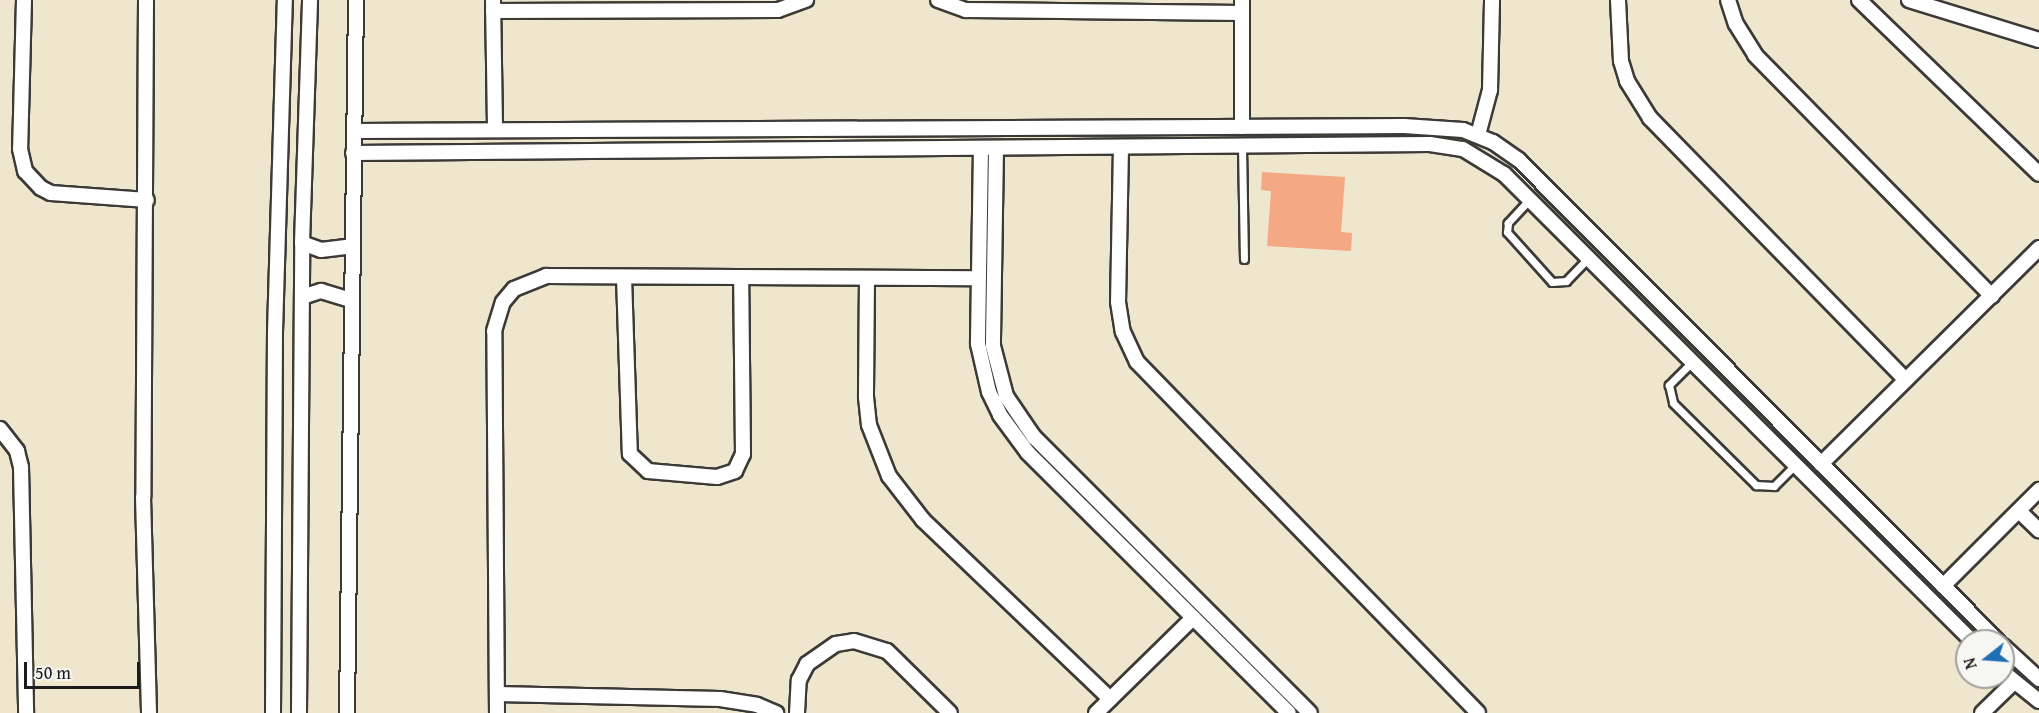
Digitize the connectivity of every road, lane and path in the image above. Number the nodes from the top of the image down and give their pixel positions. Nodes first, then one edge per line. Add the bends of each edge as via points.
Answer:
1 (24, 0) edge
2 (146, 0) edge
3 (285, 0) edge
4 (310, 0) edge
5 (356, 0) edge
6 (806, 0) edge
7 (938, 0) edge
8 (1492, 0) edge
9 (1618, 0) edge
10 (1728, 0) edge
11 (1859, 0) edge
12 (1910, 0) edge
13 (493, 5) edge
14 (1242, 6) edge
15 (2039, 40) edge
16 (1242, 127) junction
17 (495, 130) junction
18 (354, 131) junction
19 (1478, 135) junction
20 (1242, 146) junction
21 (1121, 147) junction
22 (981, 148) junction
23 (996, 148) junction
24 (353, 153) junction
25 (2039, 174) edge
26 (1530, 199) junction
27 (147, 200) junction
28 (302, 243) junction
29 (352, 246) junction
30 (2039, 248) edge
31 (1588, 258) junction
32 (1244, 260) dead end
33 (624, 277) junction
34 (741, 278) junction
35 (867, 278) junction
36 (978, 279) junction
37 (1992, 296) junction
38 (302, 297) junction
39 (351, 300) junction
40 (1692, 362) junction
41 (1906, 380) junction
42 (0, 429) edge
43 (1821, 464) junction
44 (1795, 465) junction
45 (2039, 490) edge
46 (2019, 511) junction
47 (2039, 530) edge
48 (1943, 586) junction
49 (1193, 618) junction
50 (1960, 629) edge
51 (1986, 629) edge
52 (2015, 657) edge
53 (2039, 679) edge
54 (2015, 684) edge
55 (2007, 689) edge
56 (497, 694) junction
57 (1110, 699) junction
58 (2039, 701) edge
59 (26, 713) edge
60 (149, 713) edge
61 (273, 713) edge
62 (299, 713) edge
63 (347, 713) edge
64 (497, 713) edge
65 (776, 713) edge
66 (797, 713) edge
67 (950, 713) edge
68 (1096, 713) edge
69 (1289, 713) edge
70 (1310, 713) edge
71 (1478, 713) edge
72 (1982, 713) edge

1 - 27 street via 20,149 25,171 32,181 51,193
2 - 27 street
3 - 61 street via 276,320
4 - 28 street
5 - 18 street
6 - 13 street via 778,10
7 - 14 street via 966,10
8 - 19 street via 1490,90
9 - 41 street via 1621,61 1632,91 1650,117
10 - 37 street via 1736,24 1755,55
11 - 25 street
12 - 15 street
13 - 17 street
14 - 16 street
16 - 17 street
16 - 19 street via 1432,126
17 - 18 street
18 - 24 street
19 - 43 street via 1519,160
20 - 21 street
20 - 26 street via 1447,145 1492,163
20 - 32 lane
21 - 23 street
21 - 71 street via 1118,302 1123,332 1137,362
22 - 23 street
22 - 24 street
22 - 36 street
23 - 70 street via 993,346 997,371 1014,411 1034,437
24 - 29 street
26 - 31 street
26 - 31 lane via 1508,224 1507,232 1552,282 1566,281
27 - 60 street via 143,497
28 - 29 street via 332,251
28 - 38 street
29 - 39 street
30 - 37 street
31 - 40 street
33 - 34 street
33 - 34 street via 630,454 648,471 717,477 735,471 743,454
33 - 56 street via 546,276 529,280 514,289 497,316
34 - 35 street
35 - 36 street
35 - 57 street via 869,425 889,476 923,520
36 - 49 street via 980,360 1000,415 1028,453
37 - 41 street
38 - 39 street via 321,291
38 - 62 street
39 - 63 street
40 - 44 street
40 - 44 lane via 1669,385 1673,403 1756,485 1774,486
41 - 43 street
42 - 59 street via 17,451 21,467
43 - 48 street
44 - 50 street
45 - 46 street
46 - 47 street
46 - 48 street
48 - 51 street
49 - 57 street
49 - 69 street
52 - 53 street
54 - 58 street
55 - 72 street
56 - 64 street
56 - 65 street via 720,699 757,705
57 - 68 street
66 - 67 street via 799,680 807,664 836,644 854,641 887,651

